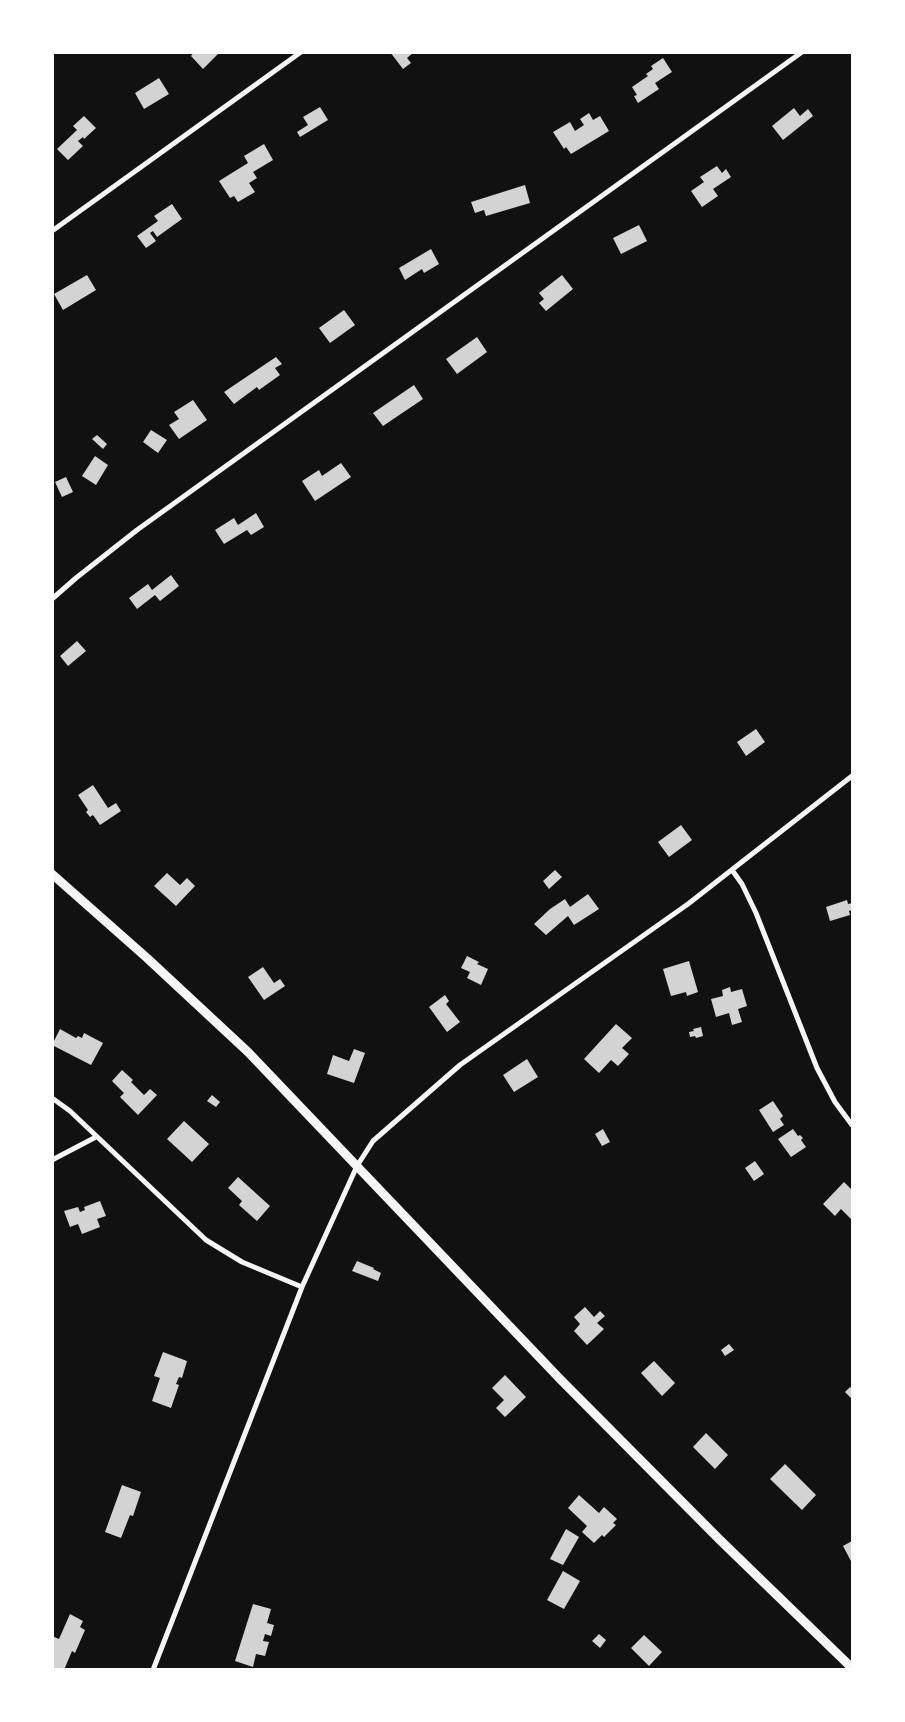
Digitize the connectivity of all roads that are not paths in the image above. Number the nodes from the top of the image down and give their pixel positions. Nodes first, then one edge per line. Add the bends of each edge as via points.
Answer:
1 (301, 52) edge
2 (802, 52) edge
3 (52, 231) edge
4 (52, 599) edge
5 (852, 776) edge
6 (732, 870) junction
7 (52, 874) edge
8 (52, 1098) edge
9 (852, 1125) edge
10 (96, 1137) junction
11 (52, 1160) edge
12 (357, 1166) junction
13 (302, 1287) junction
14 (852, 1668) edge
15 (153, 1670) edge

1 - 3 street
2 - 4 street via 137,530
5 - 6 street
6 - 9 street via 756,913 816,1068
6 - 12 street via 460,1065 382,1132
7 - 12 main road via 217,1022
8 - 10 street
10 - 11 street
10 - 13 street via 218,1248 242,1262
12 - 13 street
12 - 14 main road via 561,1380
13 - 15 street

